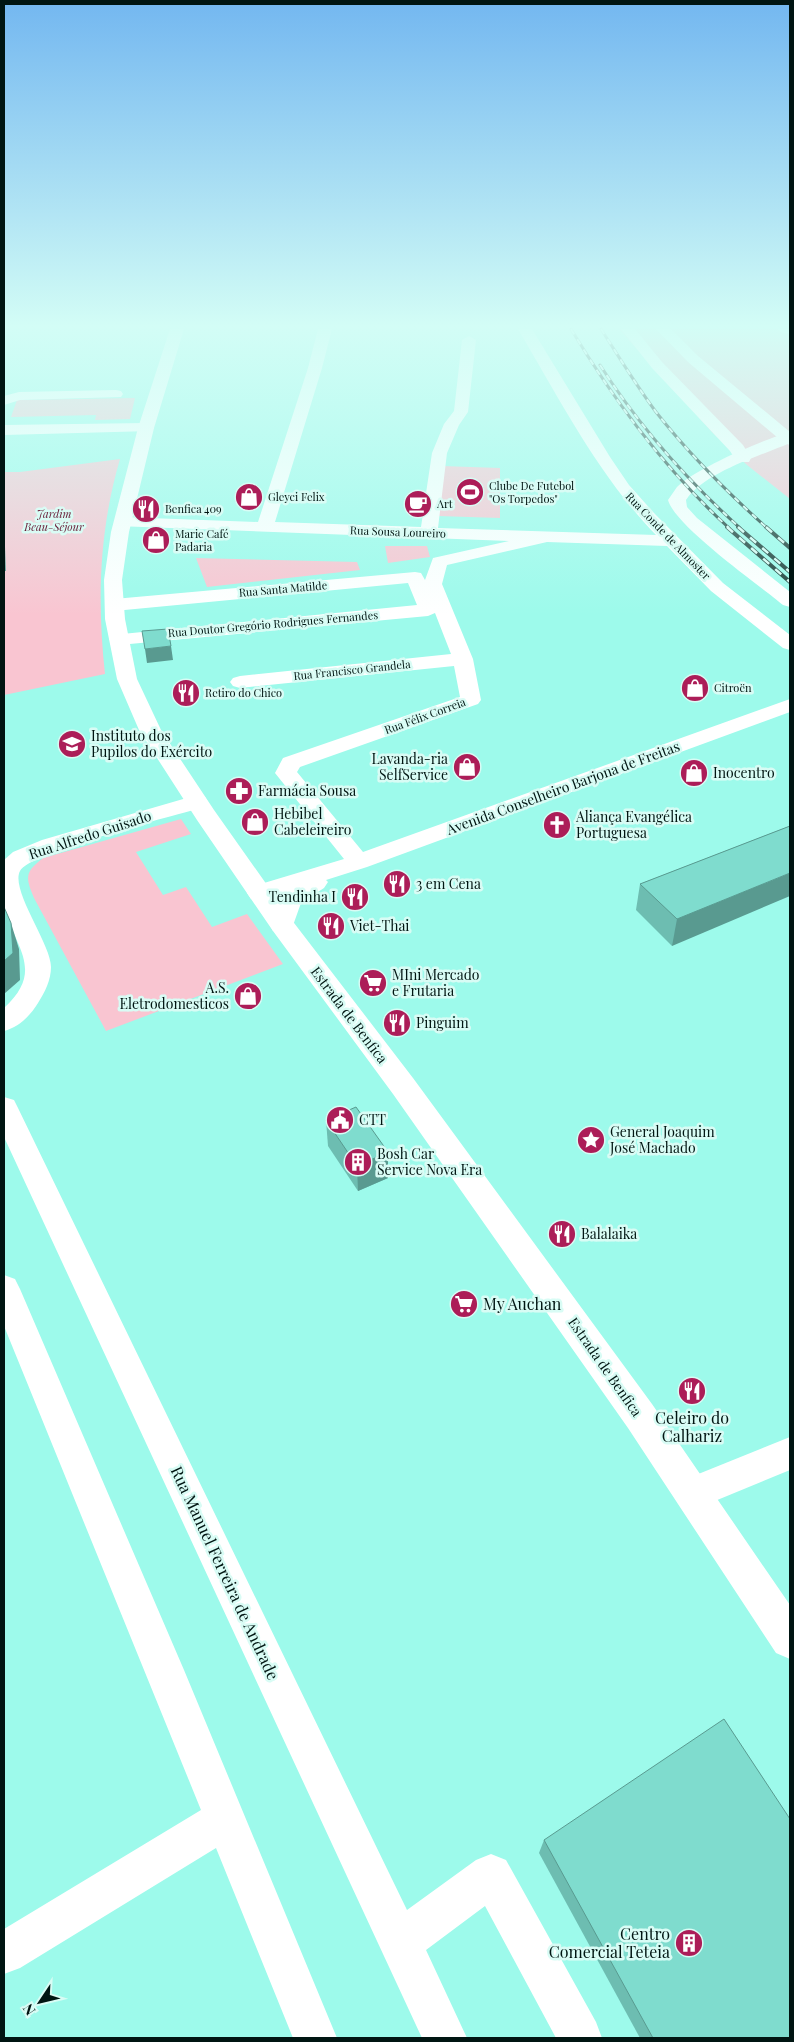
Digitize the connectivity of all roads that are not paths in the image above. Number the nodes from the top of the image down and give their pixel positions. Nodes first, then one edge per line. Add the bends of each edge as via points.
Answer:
1 (147, 424) edge
2 (297, 424) edge
3 (452, 424) edge
4 (582, 424) edge
5 (715, 424) edge
6 (772, 424) edge
7 (146, 428) junction
8 (4, 430) edge
9 (790, 438) edge
10 (743, 458) junction
11 (123, 522) junction
12 (265, 527) junction
13 (429, 533) junction
14 (542, 538) junction
15 (672, 541) junction
16 (790, 601) edge
17 (114, 604) junction
18 (428, 610) joint
19 (118, 639) junction
20 (790, 644) edge
21 (463, 659) junction
22 (240, 682) dead end
23 (790, 705) edge
24 (197, 802) junction
25 (359, 862) junction
26 (335, 870) junction
27 (259, 893) junction
28 (282, 925) junction
29 (4, 1021) edge
30 (6, 1115) edge
31 (4, 1289) edge
32 (790, 1454) edge
33 (693, 1493) junction
34 (790, 1639) edge
35 (225, 1819) junction
36 (400, 1942) junction
37 (6, 1952) dead end
38 (315, 2038) edge
39 (445, 2038) edge
40 (580, 2038) edge

1 - 7 main road, Estrada de Benfica
2 - 12 street
3 - 13 street via 440,447
4 - 15 street, Rua Conde de Almoster via 623,488
5 - 10 main road via 738,448
6 - 9 main road
7 - 8 street
7 - 11 main road, Estrada de Benfica
9 - 10 main road
10 - 16 main road via 695,481 678,496 679,508 691,522
11 - 12 street, Rua Sousa Loureiro
11 - 17 main road, Estrada de Benfica via 113,580
12 - 13 street, Rua Sousa Loureiro
13 - 14 street, Rua Sousa Loureiro
14 - 15 street, Rua Sousa Loureiro
14 - 21 street, Rua Félix Correia via 439,562 434,584
15 - 20 street, Rua Conde de Almoster via 717,586
17 - 18 street, Rua Santa Matilde via 415,577
17 - 19 main road, Estrada de Benfica
18 - 19 street, Rua Doutor Gregório Rodrigues Fernandes
19 - 24 main road, Estrada de Benfica via 127,679 150,730
21 - 22 street, Rua Francisco Grandela
21 - 25 street, Rua Félix Correia via 471,700 291,763 286,773
23 - 25 street, Avenida Conselheiro Barjona de Freitas
24 - 27 main road, Estrada de Benfica
24 - 29 street, Rua Alfredo Guisado via 50,846 12,865 7,873 8,890 40,968 33,990
25 - 26 street, Avenida Conselheiro Barjona de Freitas
26 - 27 street, Avenida Conselheiro Barjona de Freitas
26 - 28 street, Avenida Conselheiro Barjona de Freitas via 290,899
27 - 28 main road, Estrada de Benfica
28 - 33 main road, Estrada de Benfica via 404,1086
30 - 36 street, Rua Manuel Ferreira de Andrade
31 - 35 street
32 - 33 street
33 - 34 main road, Estrada de Benfica
35 - 37 street
35 - 38 street
36 - 39 street, Rua Manuel Ferreira de Andrade
36 - 40 street via 491,1875

